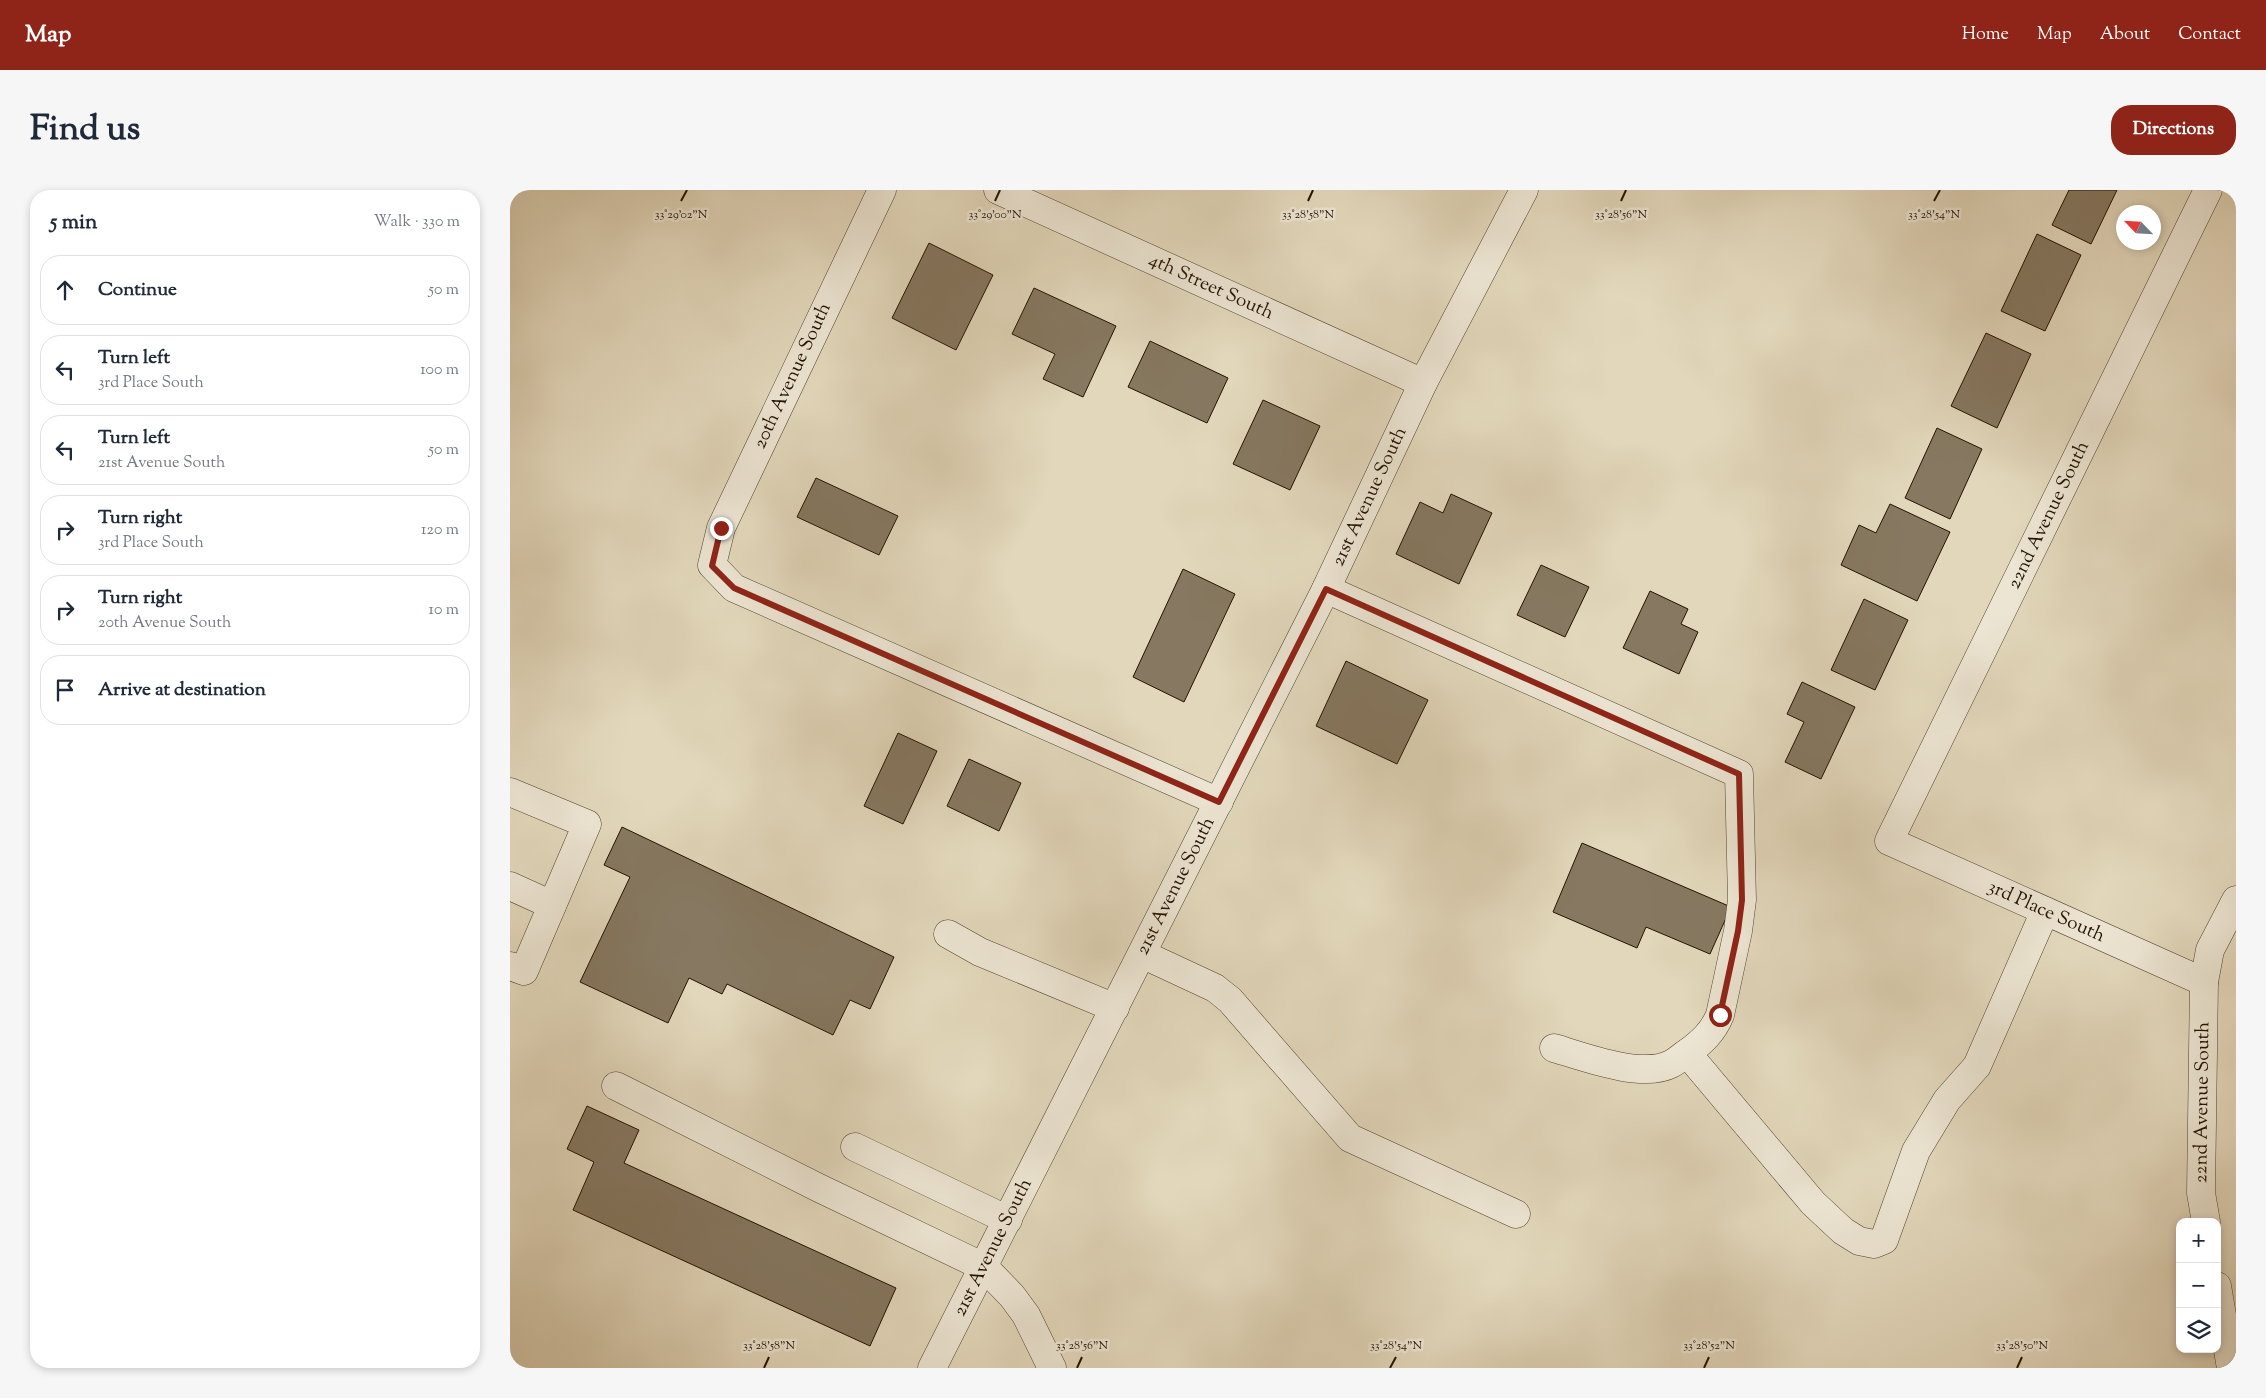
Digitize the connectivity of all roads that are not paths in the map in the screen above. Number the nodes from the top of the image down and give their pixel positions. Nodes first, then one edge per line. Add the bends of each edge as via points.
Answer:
1 (882, 190) edge
2 (998, 190) edge
3 (1524, 190) edge
4 (2208, 190) edge
5 (1423, 383) junction
6 (1326, 589) junction
7 (510, 792) edge
8 (1219, 802) junction
9 (1888, 841) joint
10 (510, 886) edge
11 (2236, 900) edge
12 (552, 905) junction
13 (2045, 911) junction
14 (948, 934) dead end
15 (1142, 954) junction
16 (510, 966) edge
17 (2204, 982) junction
18 (1115, 1008) junction
19 (1554, 1048) dead end
20 (1686, 1053) junction
21 (616, 1086) dead end
22 (855, 1147) dead end
23 (1516, 1214) dead end
24 (2205, 1218) edge
25 (1008, 1220) junction
26 (984, 1267) junction
27 (2221, 1308) edge
28 (939, 1366) edge
29 (1052, 1368) edge
30 (2231, 1368) edge

1 - 8 street, 20th Avenue South via 721,528 712,566 734,588
2 - 5 street, 4th Street South
3 - 5 street, 21st Avenue South
4 - 9 street, 22nd Avenue South
5 - 6 street, 21st Avenue South
6 - 8 street, 21st Avenue South
6 - 20 street via 1739,774 1742,900 1738,931 1720,1015 1715,1026
7 - 12 street via 587,824
8 - 15 street, 21st Avenue South
9 - 13 street, 3rd Place South
10 - 12 street
11 - 17 street, 22nd Avenue South via 2210,950
12 - 16 street via 524,971
13 - 17 street, 3rd Place South
13 - 20 street via 1976,1066 1926,1133 1884,1240 1874,1244 1859,1241 1842,1231 1813,1203
14 - 18 street via 980,952
15 - 18 street, 21st Avenue South
15 - 23 street via 1215,988 1230,1000 1350,1138
17 - 24 street, 22nd Avenue South via 2202,1193
18 - 25 street, 21st Avenue South
19 - 20 street via 1603,1063 1644,1069 1670,1064
21 - 26 street
22 - 25 street
25 - 26 street, 21st Avenue South
26 - 28 street, 21st Avenue South
26 - 29 street via 1026,1315
27 - 30 street

